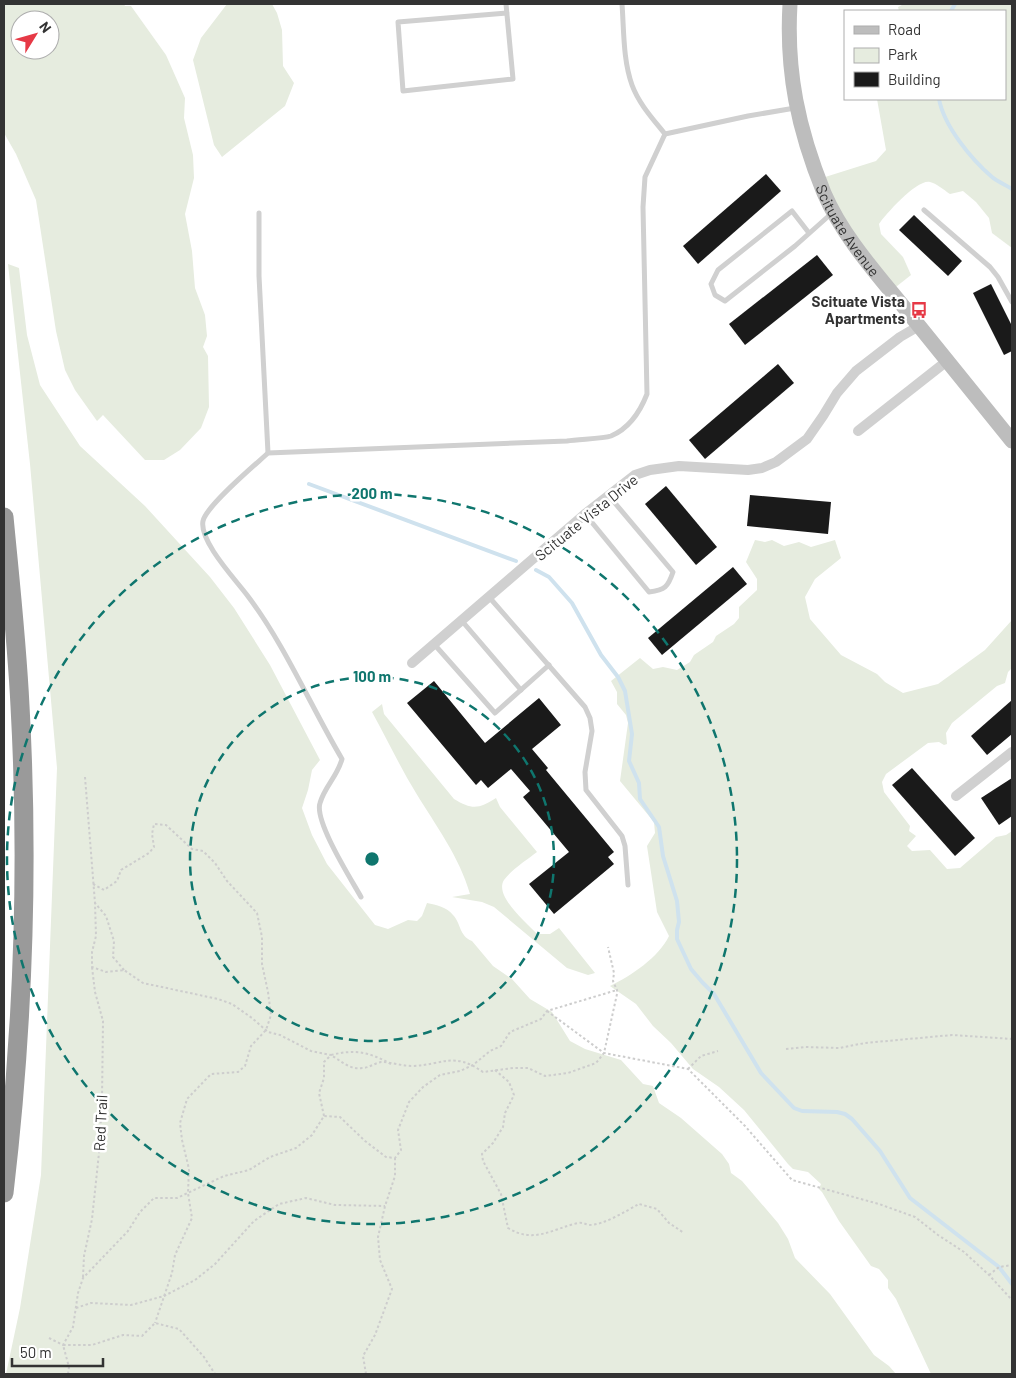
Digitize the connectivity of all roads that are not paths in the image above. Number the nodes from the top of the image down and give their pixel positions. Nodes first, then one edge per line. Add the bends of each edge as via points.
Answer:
1 (506, 4) edge
2 (622, 4) edge
3 (790, 4) edge
4 (507, 13) junction
5 (796, 108) junction
6 (665, 134) junction
7 (924, 210) dead end
8 (834, 211) junction
9 (258, 213) dead end
10 (809, 233) junction
11 (1012, 302) edge
12 (919, 326) junction
13 (947, 362) junction
14 (858, 431) dead end
15 (1012, 441) edge
16 (268, 453) junction
17 (608, 495) junction
18 (585, 514) junction
19 (4, 517) edge
20 (489, 597) junction
21 (462, 621) junction
22 (434, 644) junction
23 (412, 663) dead end
24 (549, 665) junction
25 (521, 690) junction
26 (1012, 752) edge
27 (956, 796) dead end
28 (628, 885) dead end
29 (361, 897) dead end
30 (4, 1193) edge

1 - 4 lane
2 - 6 lane via 632,86
3 - 5 main road, Scituate Avenue via 789,56
4 - 4 lane via 398,22 403,91 514,79
5 - 6 lane
5 - 8 main road, Scituate Avenue
6 - 16 lane via 645,177 647,394 641,411 630,424 611,436 567,441
7 - 11 lane via 990,267
8 - 10 lane
8 - 12 main road, Scituate Avenue via 866,261
9 - 16 lane
10 - 10 lane via 725,301 715,295 710,284 718,270 792,211
12 - 13 main road, Scituate Avenue
12 - 17 street, Scituate Vista Drive via 856,371 837,393 807,439 776,462 748,470 701,466 650,470 635,475
13 - 14 street
13 - 15 main road, Scituate Avenue
16 - 29 lane via 212,506 203,520 203,532 214,552 260,612 342,760 339,772 325,790 319,806 323,827
17 - 18 street, Scituate Vista Drive
17 - 18 lane via 673,572 669,584 650,592
18 - 20 street, Scituate Vista Drive
19 - 30 highway via 20,695 24,873 20,1016
20 - 21 street, Scituate Vista Drive
20 - 24 lane
21 - 22 street, Scituate Vista Drive
21 - 25 lane
22 - 23 street, Scituate Vista Drive
22 - 25 lane via 495,713
24 - 25 lane
24 - 28 lane via 585,706 590,718 592,730 585,772 586,790 622,836
26 - 27 street

